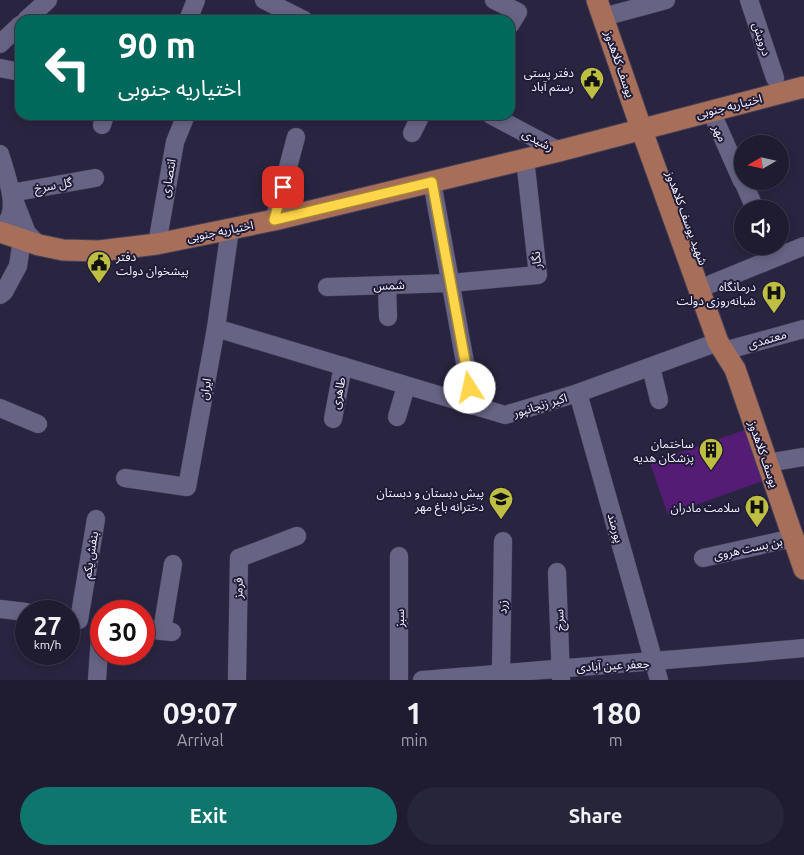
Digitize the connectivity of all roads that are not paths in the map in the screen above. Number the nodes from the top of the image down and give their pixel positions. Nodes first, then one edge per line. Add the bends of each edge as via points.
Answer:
1 (48, 0) edge
2 (196, 0) edge
3 (264, 0) edge
4 (494, 0) edge
5 (666, 0) edge
6 (749, 0) edge
7 (605, 8) edge
8 (32, 15) edge
9 (190, 15) edge
10 (294, 15) edge
11 (511, 15) edge
12 (15, 30) edge
13 (0, 44) edge
14 (0, 68) edge
15 (15, 71) edge
16 (775, 78) dead end
17 (804, 87) edge
18 (710, 111) junction
19 (184, 120) edge
20 (418, 120) edge
21 (500, 120) edge
22 (647, 127) junction
23 (412, 133) dead end
24 (296, 137) dead end
25 (559, 150) junction
26 (0, 154) edge
27 (525, 159) junction
28 (734, 162) edge
29 (95, 178) dead end
30 (432, 182) junction
31 (11, 193) junction
32 (274, 220) junction
33 (0, 227) edge
34 (230, 229) junction
35 (0, 232) edge
36 (30, 243) junction
37 (157, 244) junction
38 (804, 246) edge
39 (789, 249) edge
40 (769, 255) edge
41 (451, 283) junction
42 (711, 284) junction
43 (387, 285) junction
44 (327, 288) dead end
45 (0, 295) edge
46 (388, 317) dead end
47 (216, 328) junction
48 (804, 328) edge
49 (728, 353) junction
50 (343, 366) junction
51 (651, 367) junction
52 (406, 386) junction
53 (578, 393) junction
54 (659, 400) dead end
55 (473, 406) junction
56 (0, 408) edge
57 (398, 417) dead end
58 (333, 419) dead end
59 (38, 424) dead end
60 (804, 457) edge
61 (767, 464) junction
62 (125, 478) dead end
63 (96, 519) dead end
64 (297, 536) dead end
65 (793, 538) junction
66 (503, 541) dead end
67 (399, 556) dead end
68 (703, 558) dead end
69 (173, 564) dead end
70 (804, 569) edge
71 (558, 572) dead end
72 (78, 600) edge
73 (0, 609) edge
74 (15, 611) edge
75 (155, 630) edge
76 (804, 648) edge
77 (654, 662) junction
78 (98, 665) edge
79 (501, 673) junction
80 (561, 674) edge
81 (97, 680) edge
82 (237, 680) edge
83 (399, 680) edge
84 (422, 680) edge
85 (659, 680) edge

1 - 8 street
2 - 9 street
3 - 10 street
4 - 11 street
5 - 7 street
6 - 16 street, درویش
7 - 22 main road, یوسف کلاهدوز
12 - 13 street
14 - 15 street
17 - 18 main road, اختیاریه جنوبی
18 - 22 main road, اختیاریه جنوبی
18 - 28 street, مهر
19 - 37 street, انتصاری via 175,142
20 - 23 street
21 - 25 street, رشیدی
22 - 25 main road, اختیاریه جنوبی
22 - 42 main road, شهید یوسف کلاهدوز
22 - 49 main road, شهید یوسف کلاهدوز
24 - 32 street
25 - 27 main road, اختیاریه جنوبی
26 - 31 street
27 - 30 main road, اختیاریه جنوبی
27 - 41 street, نگار via 538,275
29 - 31 street, گل سرخ
30 - 32 main road, اختیاریه جنوبی
30 - 41 street
31 - 33 street via 12,215
31 - 36 street
32 - 34 main road, اختیاریه جنوبی
34 - 37 main road, اختیاریه جنوبی
34 - 47 street, ایران
35 - 36 main road, اختیاریه جنوبی
36 - 37 main road, اختیاریه جنوبی via 63,250
36 - 45 street
38 - 39 street
40 - 42 street
41 - 43 street, شمس
41 - 55 street
42 - 49 main road, شهید یوسف کلاهدوز via 725,322
43 - 44 street, شمس
43 - 46 street
47 - 50 street, اکبر زنجانپور
47 - 62 street, ایران via 188,487
48 - 49 street, معتمدی
49 - 51 street, اکبر زنجانپور
49 - 61 main road, یوسف کلاهدوز
50 - 52 street, اکبر زنجانپور
50 - 58 street, طاهری
51 - 53 street, اکبر زنجانپور
51 - 54 street
52 - 55 street, اکبر زنجانپور
52 - 57 street
53 - 55 street, اکبر زنجانپور via 505,415
53 - 77 street, پورمند
56 - 59 street
60 - 61 street
61 - 65 main road, یوسف کلاهدوز
63 - 72 street, بنفش یکم
64 - 82 street, قرمز via 239,558
65 - 68 street, بن بست هروی
65 - 70 main road, یوسف کلاهدوز
66 - 79 street, زرد
67 - 83 street, سبز
69 - 75 street via 167,632
71 - 80 street, سرخ
73 - 74 street
76 - 77 street, جعفر عین آبادی
77 - 80 street, جعفر عین آبادی
77 - 85 street, پورمند
78 - 81 street
79 - 80 street, جعفر عین آبادی
79 - 84 street, جعفر عین آبادی

